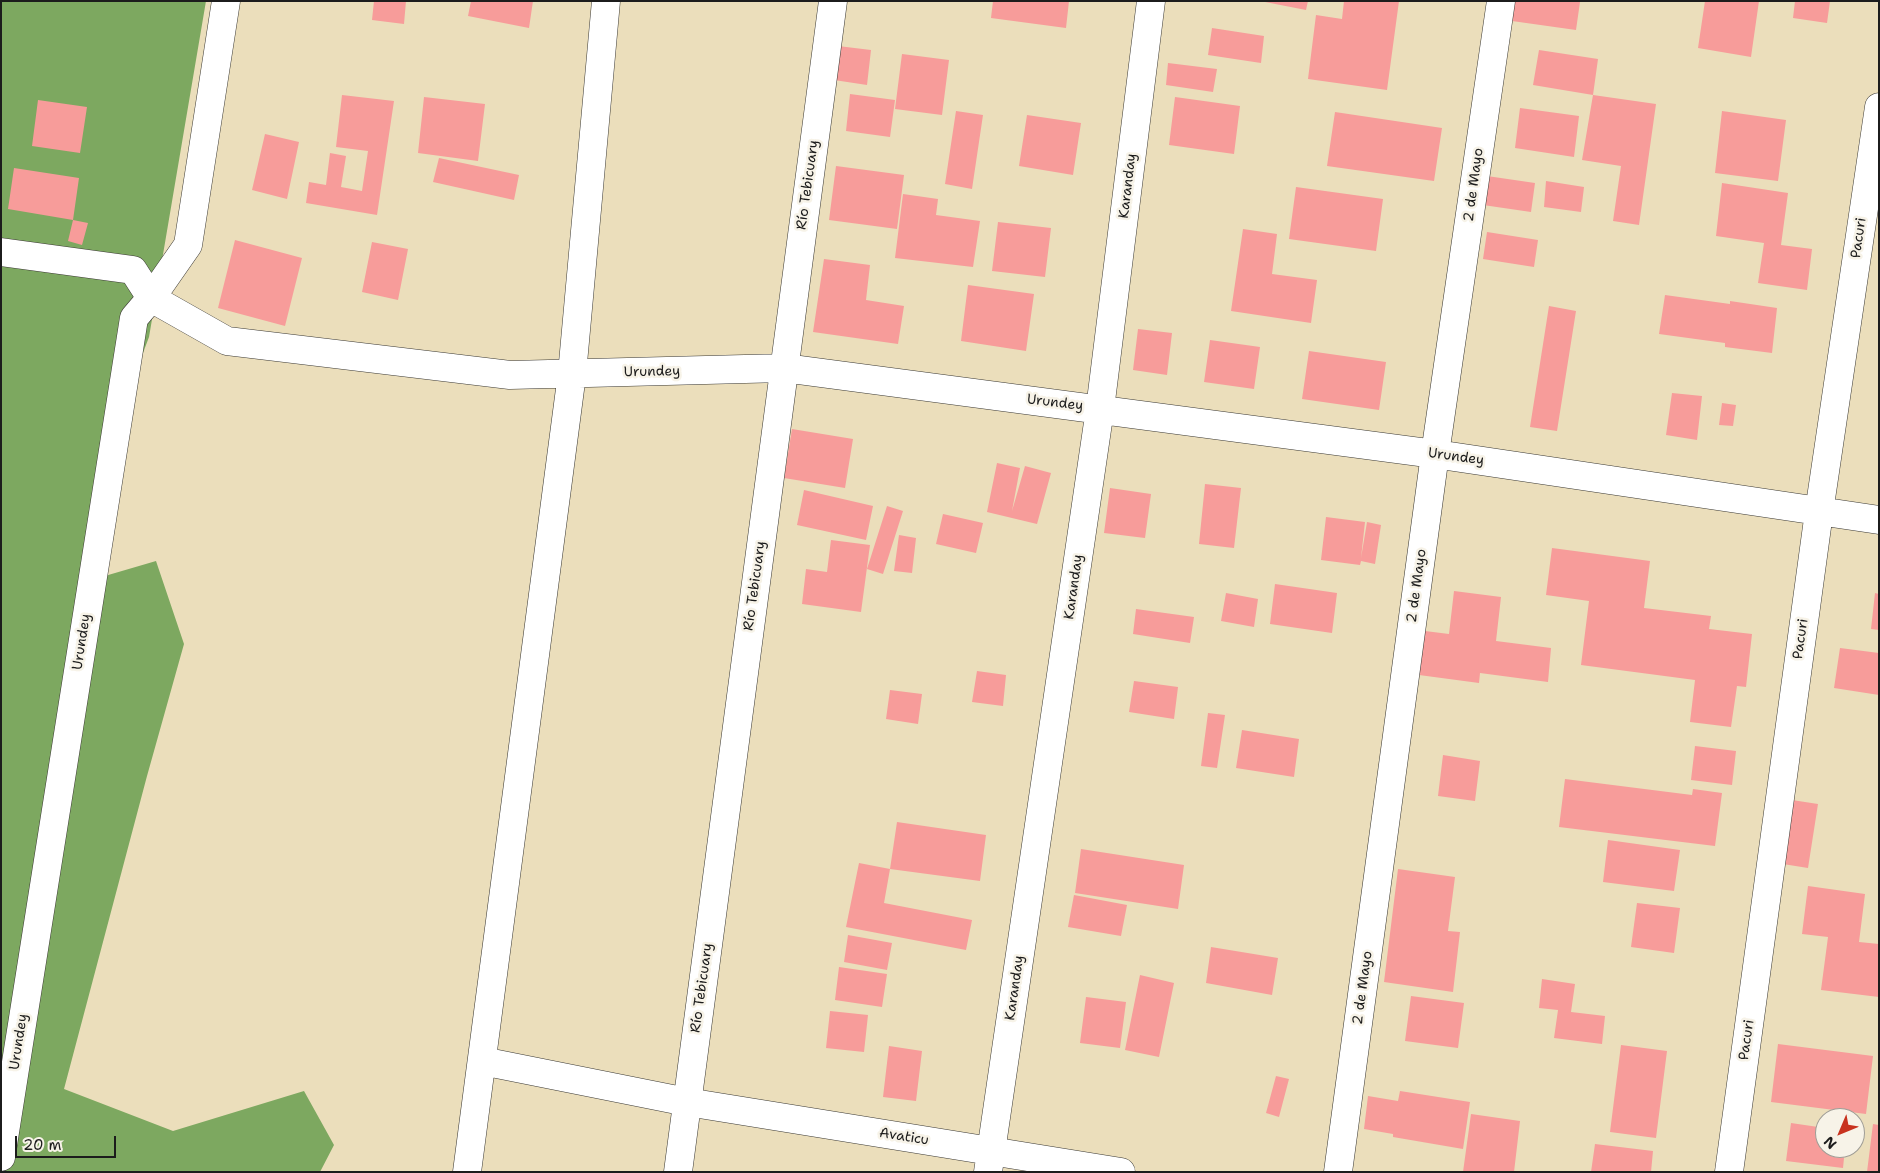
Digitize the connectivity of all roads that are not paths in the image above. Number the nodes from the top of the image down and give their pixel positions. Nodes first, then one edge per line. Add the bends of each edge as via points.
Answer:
1 (226, 1) edge
2 (606, 1) edge
3 (833, 1) edge
4 (1151, 1) edge
5 (1501, 1) edge
6 (1879, 107) edge
7 (1, 252) edge
8 (151, 298) junction
9 (784, 368) junction
10 (572, 374) junction
11 (1100, 409) junction
12 (1435, 454) junction
13 (1819, 512) junction
14 (1879, 520) edge
15 (12, 1026) edge
16 (482, 1061) junction
17 (687, 1102) junction
18 (1, 1158) edge
19 (989, 1162) edge
20 (467, 1172) edge
21 (678, 1172) edge
22 (1121, 1172) edge
23 (1338, 1172) edge
24 (1729, 1172) edge

1 - 8 street, Urundey via 188,245
2 - 10 street
3 - 9 street, Río Tebicuary
4 - 11 street, Karanday
5 - 12 street, 2 de Mayo
6 - 13 street, Pacuri
7 - 8 street via 133,270
8 - 10 street, Urundey via 227,341 510,375
8 - 15 street, Urundey via 134,318
9 - 10 street, Urundey
9 - 11 street, Urundey
9 - 17 street, Río Tebicuary
10 - 16 street
11 - 12 street, Urundey
11 - 19 street, Karanday
12 - 13 street, Urundey
12 - 23 street, 2 de Mayo
13 - 14 street, Urundey
13 - 24 street, Pacuri
15 - 18 street, Urundey
16 - 17 street, Avaticu
16 - 20 street
17 - 19 street, Avaticu
17 - 21 street, Río Tebicuary
19 - 22 street, Avaticu

